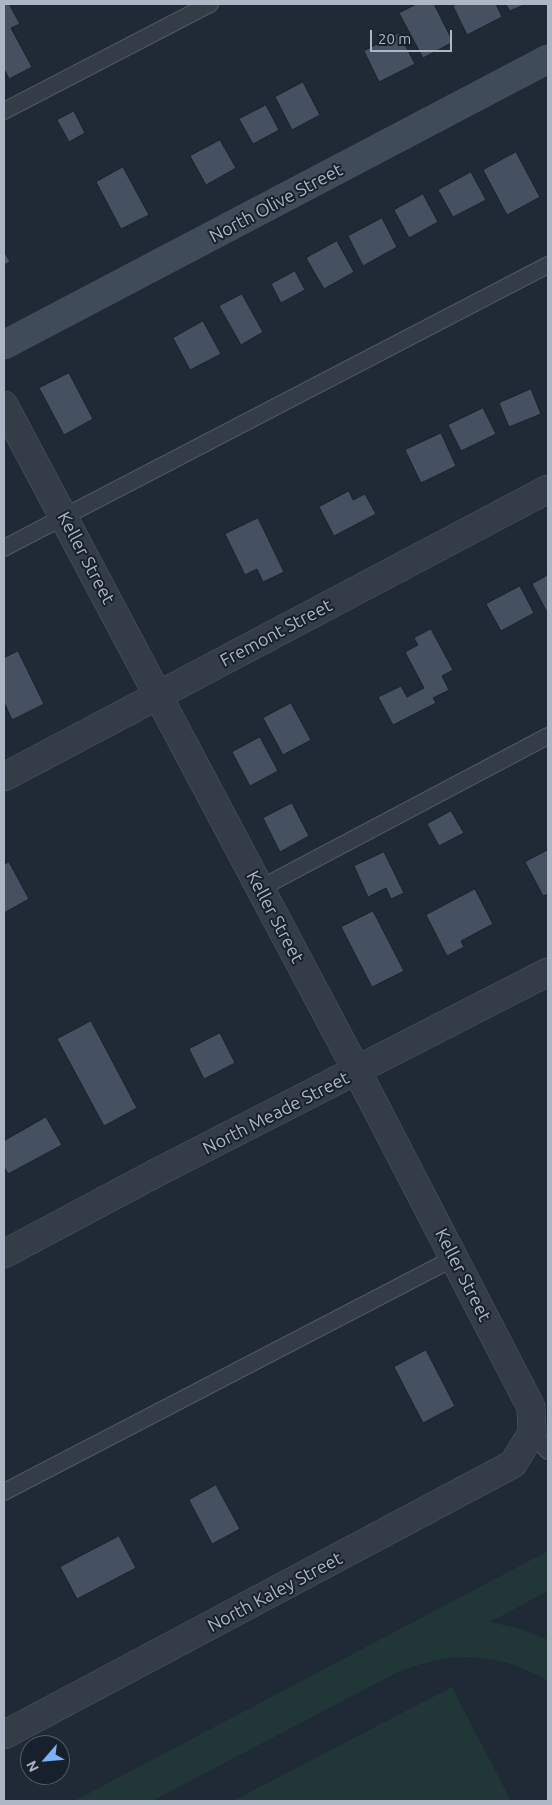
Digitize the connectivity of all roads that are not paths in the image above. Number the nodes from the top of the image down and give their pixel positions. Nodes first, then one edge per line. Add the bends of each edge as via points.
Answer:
1 (210, 4) edge
2 (548, 59) edge
3 (4, 111) edge
4 (548, 265) edge
5 (4, 345) edge
6 (4, 405) edge
7 (548, 490) edge
8 (64, 516) junction
9 (4, 548) edge
10 (159, 695) junction
11 (548, 736) edge
12 (4, 776) edge
13 (259, 889) junction
14 (548, 972) edge
15 (357, 1071) junction
16 (4, 1254) edge
17 (454, 1258) junction
18 (540, 1442) edge
19 (4, 1492) edge
20 (4, 1735) edge

1 - 3 lane
2 - 5 street, North Olive Street
4 - 8 lane
6 - 8 street, Keller Street
7 - 10 street, Fremont Street
8 - 9 lane
8 - 10 street, Keller Street
10 - 12 street, Fremont Street
10 - 13 street, Keller Street
11 - 13 lane
13 - 15 street, Keller Street
14 - 15 street, North Meade Street
15 - 16 street, North Meade Street
15 - 17 street, Keller Street
17 - 18 street, Keller Street via 531,1407
17 - 19 lane
18 - 20 street, North Kaley Street via 513,1464

